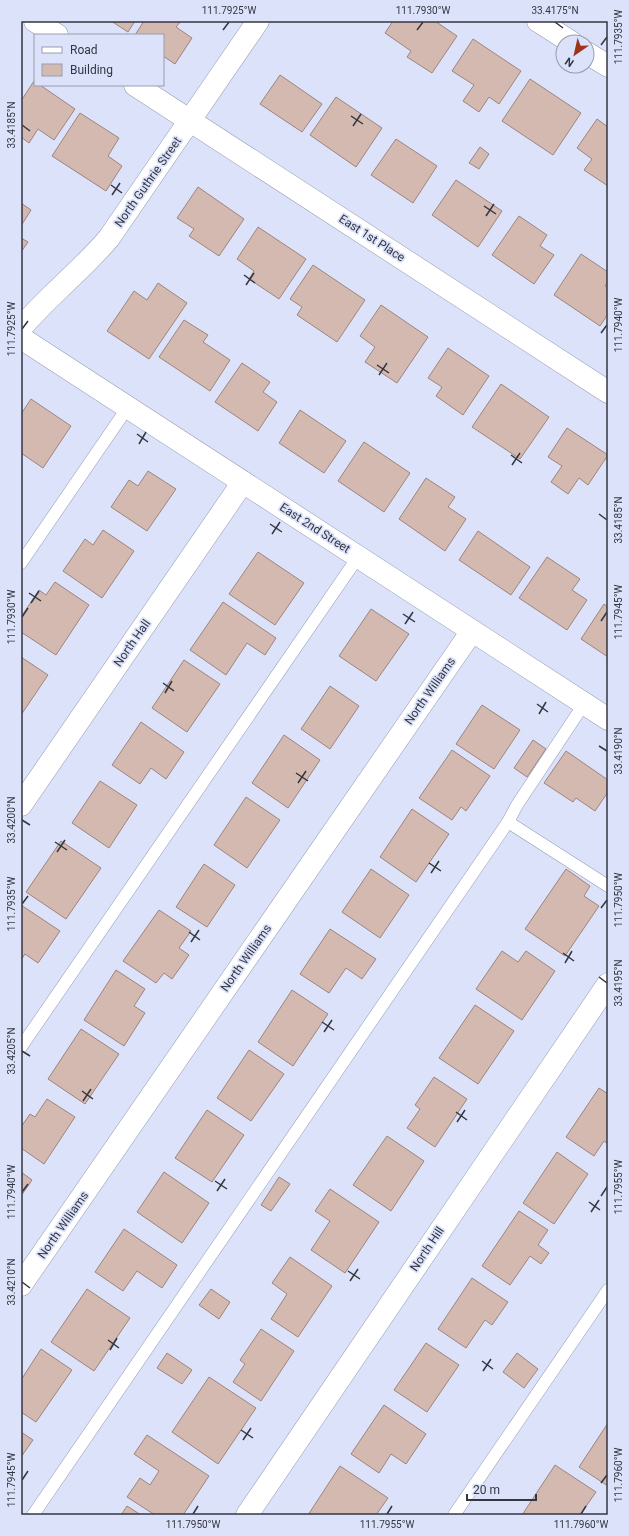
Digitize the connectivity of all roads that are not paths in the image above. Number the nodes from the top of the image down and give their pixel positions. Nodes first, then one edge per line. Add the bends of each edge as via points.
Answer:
1 (35, 21) edge
2 (258, 21) edge
3 (538, 21) edge
4 (55, 34) edge
5 (558, 34) edge
6 (595, 58) edge
7 (608, 66) edge
8 (137, 86) edge
9 (190, 120) junction
10 (21, 328) edge
11 (21, 338) edge
12 (608, 392) edge
13 (128, 407) junction
14 (244, 482) junction
15 (358, 557) junction
16 (21, 563) edge
17 (472, 631) junction
18 (584, 704) junction
19 (608, 720) edge
20 (21, 805) edge
21 (508, 822) junction
22 (608, 886) edge
23 (608, 984) edge
24 (21, 1047) edge
25 (21, 1285) edge
26 (608, 1290) edge
27 (33, 1515) edge
28 (247, 1515) edge
29 (454, 1515) edge

1 - 4 street
2 - 9 street, North Guthrie Street
3 - 5 street
6 - 7 street
8 - 9 street, East 1st Place
9 - 10 street, North Guthrie Street via 109,238
9 - 12 street, East 1st Place
11 - 13 street, East 2nd Street
13 - 14 street, East 2nd Street
13 - 16 lane
14 - 15 street, East 2nd Street
14 - 20 street, North Hall
15 - 17 street, East 2nd Street
15 - 24 lane
17 - 18 street, East 2nd Street
17 - 25 street, North Williams
18 - 19 street, East 2nd Street
18 - 21 lane
21 - 22 lane
21 - 27 lane
23 - 28 street, North Hill
26 - 29 lane

